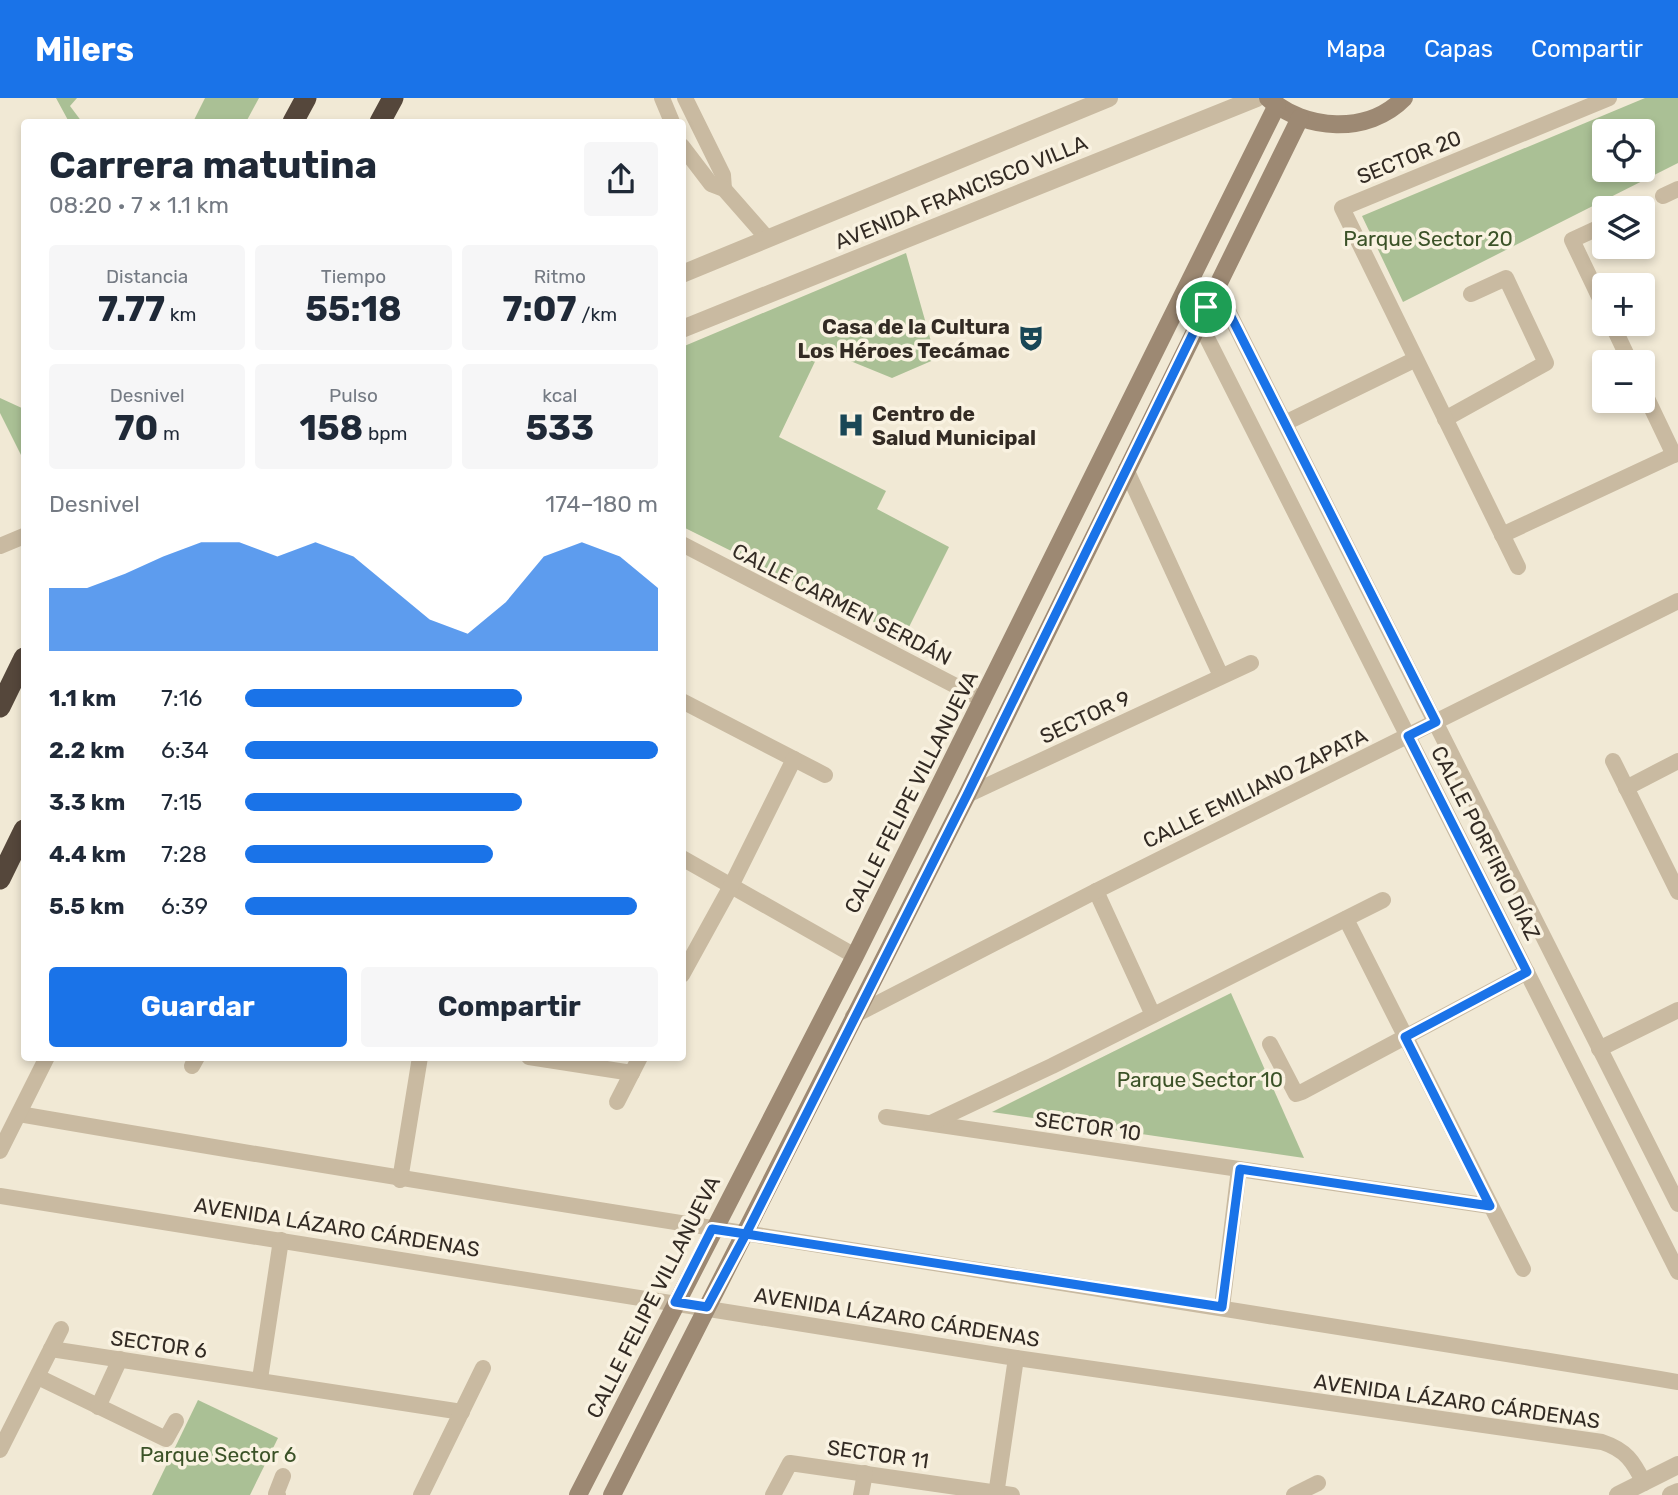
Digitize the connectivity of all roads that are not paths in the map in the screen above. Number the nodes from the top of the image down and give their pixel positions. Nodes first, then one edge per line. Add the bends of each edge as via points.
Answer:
1 (306, 98) edge
2 (393, 98) edge
3 (663, 98) edge
4 (685, 98) edge
5 (1109, 98) edge
6 (1257, 98) edge
7 (1404, 98) edge
8 (1609, 98) edge
9 (1273, 102) edge
10 (1300, 118) junction
11 (295, 119) edge
12 (382, 119) edge
13 (671, 119) edge
14 (686, 151) edge
15 (724, 189) junction
16 (1592, 231) edge
17 (766, 238) junction
18 (686, 272) edge
19 (1592, 282) edge
20 (1216, 287) junction
21 (1471, 294) dead end
22 (1199, 321) junction
23 (686, 327) edge
24 (1414, 360) junction
25 (1655, 413) edge
26 (1444, 419) junction
27 (1285, 423) junction
28 (1676, 454) edge
29 (1126, 469) junction
30 (1502, 535) junction
31 (21, 537) edge
32 (0, 546) edge
33 (686, 546) edge
34 (1518, 567) dead end
35 (1678, 601) edge
36 (1251, 663) dead end
37 (21, 664) edge
38 (1221, 677) junction
39 (983, 700) junction
40 (686, 703) edge
41 (0, 707) edge
42 (1436, 722) junction
43 (1408, 736) junction
44 (794, 760) junction
45 (1612, 761) dead end
46 (1678, 761) edge
47 (825, 775) dead end
48 (1626, 788) junction
49 (967, 795) junction
50 (21, 836) edge
51 (686, 860) edge
52 (0, 879) edge
53 (731, 886) junction
54 (1096, 891) junction
55 (1678, 892) edge
56 (1382, 900) dead end
57 (1346, 919) junction
58 (855, 956) junction
59 (686, 968) edge
60 (1527, 972) junction
61 (1678, 1010) edge
62 (1153, 1015) junction
63 (853, 1016) junction
64 (1405, 1037) junction
65 (1270, 1044) dead end
66 (1599, 1049) junction
67 (45, 1061) edge
68 (419, 1061) edge
69 (554, 1061) edge
70 (638, 1061) edge
71 (632, 1073) junction
72 (617, 1102) dead end
73 (19, 1114) junction
74 (887, 1117) dead end
75 (930, 1123) junction
76 (0, 1151) edge
77 (1240, 1169) junction
78 (400, 1180) junction
79 (0, 1196) edge
80 (1678, 1203) edge
81 (1490, 1206) junction
82 (712, 1229) junction
83 (746, 1234) junction
84 (281, 1240) junction
85 (1522, 1269) dead end
86 (1678, 1272) edge
87 (675, 1302) junction
88 (707, 1307) junction
89 (1222, 1307) junction
90 (61, 1329) dead end
91 (51, 1349) junction
92 (1016, 1358) junction
93 (120, 1359) junction
94 (483, 1368) dead end
95 (38, 1377) junction
96 (260, 1379) junction
97 (1678, 1382) edge
98 (98, 1407) junction
99 (462, 1412) junction
100 (176, 1421) dead end
101 (0, 1450) edge
102 (1678, 1465) edge
103 (864, 1473) junction
104 (284, 1476) dead end
105 (1318, 1483) dead end
106 (1644, 1483) junction
107 (1678, 1492) edge
108 (1001, 1494) edge
109 (278, 1495) edge
110 (421, 1495) edge
111 (578, 1495) edge
112 (612, 1495) edge
113 (773, 1495) edge
114 (861, 1495) edge
115 (1294, 1495) edge
116 (1618, 1495) edge
117 (1671, 1495) edge

1 - 11 highway
2 - 12 highway
3 - 13 street
4 - 15 street via 723,175
5 - 17 street, AVENIDA FRANCISCO VILLA
6 - 23 street, AVENIDA FRANCISCO VILLA
7 - 10 main road via 1366,121 1333,125
8 - 24 street, SECTOR 20 via 1342,208
9 - 10 main road
9 - 39 main road, CALLE FELIPE VILLANUEVA
10 - 20 main road
14 - 15 street via 711,184
15 - 17 street
16 - 19 street via 1572,240
17 - 18 street, AVENIDA FRANCISCO VILLA
20 - 22 main road
20 - 27 street, CALLE PORFIRIO DÍAZ
21 - 26 street via 1506,278 1546,363
22 - 29 main road
22 - 43 street, CALLE PORFIRIO DÍAZ
24 - 26 street, SECTOR 20
24 - 27 street
25 - 28 street
26 - 30 street, SECTOR 20
27 - 42 street, CALLE PORFIRIO DÍAZ
28 - 30 street
29 - 38 street
29 - 49 main road
30 - 34 street, SECTOR 20
31 - 32 street
33 - 39 street, CALLE CARMEN SERDÁN
35 - 42 street, CALLE EMILIANO ZAPATA
36 - 38 street, SECTOR 9
37 - 41 highway
38 - 49 street, SECTOR 9
39 - 58 main road, CALLE FELIPE VILLANUEVA
40 - 44 street
42 - 43 street, CALLE EMILIANO ZAPATA
42 - 66 street, CALLE PORFIRIO DÍAZ
43 - 54 street, CALLE EMILIANO ZAPATA
43 - 60 street, CALLE PORFIRIO DÍAZ
44 - 47 street
44 - 53 street
45 - 48 street
46 - 48 street
48 - 55 street
49 - 63 main road
50 - 52 highway
51 - 53 street
53 - 58 street
53 - 59 street
54 - 62 street
54 - 63 street, CALLE EMILIANO ZAPATA
56 - 57 street, SECTOR 10
57 - 62 street, SECTOR 10
57 - 64 street
58 - 82 main road, CALLE FELIPE VILLANUEVA
60 - 64 street
60 - 86 street, CALLE PORFIRIO DÍAZ
61 - 66 street
62 - 75 street, SECTOR 10
63 - 83 main road
64 - 65 street via 1296,1094
64 - 81 street
66 - 80 street, CALLE PORFIRIO DÍAZ
67 - 73 street
68 - 78 street
69 - 71 street
70 - 71 street
71 - 72 street
73 - 76 street
73 - 78 street
74 - 75 street, SECTOR 10
75 - 77 street, SECTOR 10
77 - 81 street, SECTOR 10
77 - 89 street
78 - 82 street
79 - 84 street, AVENIDA LÁZARO CÁRDENAS
81 - 85 street
82 - 83 street
82 - 87 main road, CALLE FELIPE VILLANUEVA
83 - 88 main road
83 - 89 street
84 - 87 street, AVENIDA LÁZARO CÁRDENAS
84 - 96 street
87 - 88 street, AVENIDA LÁZARO CÁRDENAS
87 - 111 main road, CALLE FELIPE VILLANUEVA
88 - 92 street, AVENIDA LÁZARO CÁRDENAS
88 - 112 main road
89 - 97 street
90 - 91 street
91 - 93 street, SECTOR 6
91 - 95 street
92 - 106 street, AVENIDA LÁZARO CÁRDENAS via 1602,1442 1620,1448
92 - 108 street, SECTOR 11
93 - 96 street, SECTOR 6
93 - 98 street
94 - 99 street
95 - 98 street
95 - 101 street
96 - 99 street, SECTOR 6
98 - 100 street via 166,1439
99 - 110 street
102 - 106 street
103 - 108 street, SECTOR 11
103 - 113 street, SECTOR 11 via 790,1463
103 - 114 street
104 - 109 street
105 - 115 street
106 - 116 street
107 - 117 street

